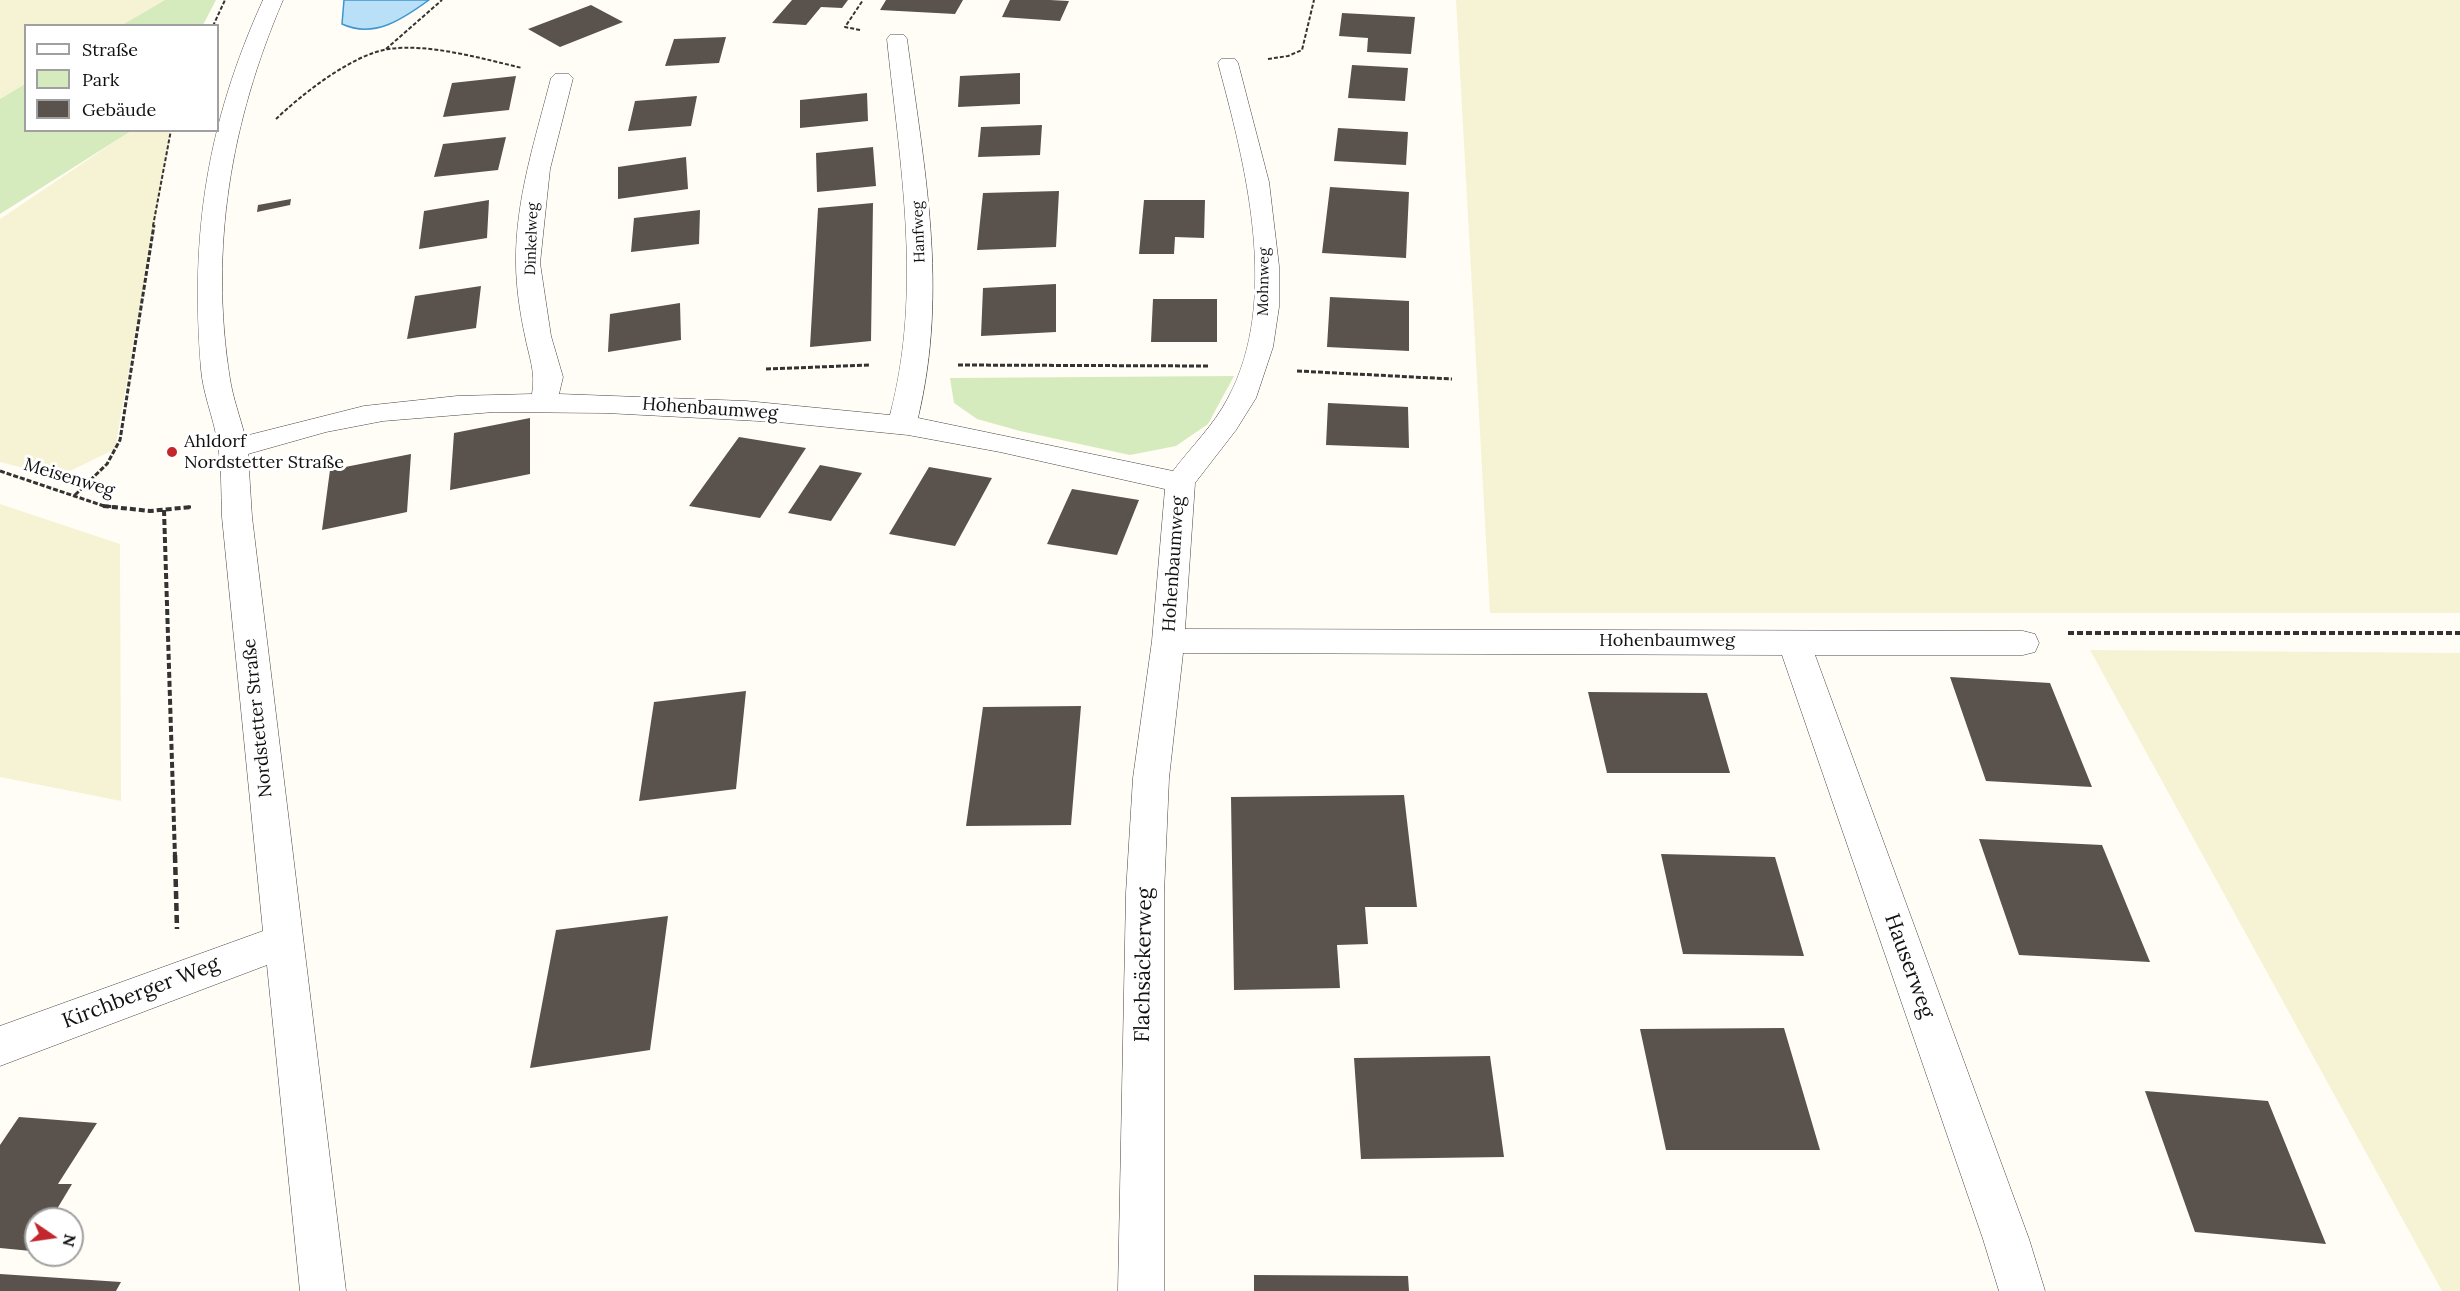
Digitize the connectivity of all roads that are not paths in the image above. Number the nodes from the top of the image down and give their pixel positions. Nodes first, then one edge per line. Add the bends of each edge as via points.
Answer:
1 (273, 0) edge
2 (897, 39) dead end
3 (1228, 63) road end
4 (562, 78) road end
5 (544, 402) junction
6 (902, 425) junction
7 (233, 449) junction
8 (1180, 482) junction
9 (1168, 641) junction
10 (1794, 642) junction
11 (2023, 642) road end
12 (282, 942) junction
13 (0, 1046) edge
14 (323, 1291) edge
15 (1141, 1291) edge
16 (2022, 1291) edge

1 - 7 street, Nordstetter Straße via 238,79 221,145 211,238 215,371
2 - 6 street, Hanfweg via 919,213 921,265 915,365
3 - 8 street, Mohnweg via 1253,151 1264,226 1264,305 1247,387 1229,418
4 - 5 street, Dinkelweg via 535,190 528,263 538,336 549,377
5 - 6 street, Hohenbaumweg via 724,409
5 - 7 street, Hohenbaumweg via 381,412
6 - 8 street, Hohenbaumweg
7 - 12 street, Nordstetter Straße
8 - 9 street, Hohenbaumweg
9 - 10 street, Hohenbaumweg
9 - 15 street, Flachsäckerweg via 1151,778 1145,893
10 - 11 street, Hohenbaumweg
10 - 16 street, Hauserweg
12 - 13 street, Kirchberger Weg
12 - 14 street, Nordstetter Straße

